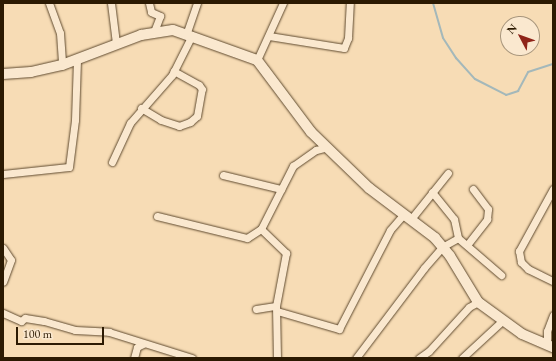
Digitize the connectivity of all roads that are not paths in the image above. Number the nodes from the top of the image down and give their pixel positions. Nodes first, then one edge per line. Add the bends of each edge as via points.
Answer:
1 (49, 3) edge
2 (111, 3) edge
3 (149, 3) edge
4 (197, 3) edge
5 (283, 3) edge
6 (350, 3) edge
7 (154, 32) junction
8 (188, 36) junction
9 (269, 36) junction
10 (116, 44) junction
11 (77, 59) junction
12 (257, 60) junction
13 (62, 65) junction
14 (174, 71) junction
15 (3, 74) edge
16 (141, 108) junction
17 (328, 147) junction
18 (112, 162) dead end
19 (448, 172) dead end
20 (3, 174) edge
21 (223, 175) dead end
22 (281, 189) junction
23 (473, 189) dead end
24 (553, 189) edge
25 (432, 192) junction
26 (157, 216) dead end
27 (407, 217) junction
28 (261, 229) junction
29 (458, 238) junction
30 (467, 245) junction
31 (442, 247) junction
32 (3, 248) edge
33 (501, 275) dead end
34 (553, 281) edge
35 (3, 282) edge
36 (478, 302) junction
37 (256, 308) dead end
38 (277, 308) junction
39 (3, 313) edge
40 (553, 315) edge
41 (502, 321) junction
42 (143, 344) junction
43 (550, 345) edge
44 (134, 358) edge
45 (192, 358) edge
46 (278, 358) edge
47 (356, 358) edge
48 (419, 358) edge
49 (462, 358) edge

1 - 13 street via 60,33
2 - 10 street
3 - 7 street via 151,12 160,16
4 - 8 street
5 - 9 street
6 - 9 street via 348,38 344,48
7 - 8 street via 173,30
7 - 10 street
8 - 12 street
8 - 14 street
9 - 12 street
10 - 11 street
11 - 13 street
11 - 20 street via 75,120 69,167
12 - 17 street via 311,132
13 - 15 street via 31,72
14 - 16 street
14 - 16 street via 202,89 197,116 179,126 161,120
16 - 18 street via 130,123
17 - 22 street via 316,150 293,166
17 - 27 street via 369,188
19 - 25 street
21 - 22 street
22 - 28 street
23 - 30 street via 488,209 486,219
24 - 34 street via 519,251 521,262 528,269
25 - 27 street
25 - 29 street via 454,219
26 - 28 street via 234,237 247,238
27 - 31 street
27 - 38 street via 390,230 339,328
28 - 38 street via 286,252
29 - 30 street
29 - 31 street
30 - 33 street
31 - 36 street
31 - 47 street
32 - 35 street via 11,255 11,260
36 - 41 street
36 - 48 street via 469,307 429,351
37 - 38 street
38 - 46 street
39 - 42 street via 21,321 25,318 75,330 109,332
40 - 43 street via 547,331
41 - 43 street via 522,334
41 - 49 street
42 - 44 street via 137,347
42 - 45 street

